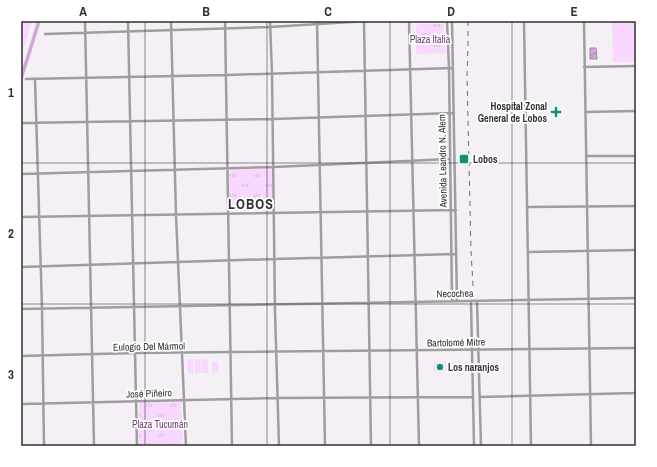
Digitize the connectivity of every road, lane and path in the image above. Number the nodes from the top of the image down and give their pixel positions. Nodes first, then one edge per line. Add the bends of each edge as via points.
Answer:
1 (22, 21) edge
2 (85, 21) edge
3 (128, 21) edge
4 (171, 21) edge
5 (225, 21) edge
6 (270, 21) edge
7 (364, 21) edge
8 (368, 21) edge
9 (409, 21) edge
10 (447, 21) edge
11 (452, 21) edge
12 (524, 21) edge
13 (584, 21) edge
14 (317, 22) edge
15 (21, 24) edge
16 (270, 26) junction
17 (225, 28) junction
18 (172, 30) junction
19 (128, 31) junction
20 (85, 33) junction
21 (45, 34) dead end
22 (636, 66) edge
23 (584, 67) junction
24 (449, 68) junction
25 (453, 68) junction
26 (411, 70) junction
27 (365, 71) junction
28 (318, 72) junction
29 (272, 74) junction
30 (226, 75) junction
31 (173, 76) junction
32 (129, 77) junction
33 (35, 78) junction
34 (86, 78) junction
35 (26, 79) dead end
36 (636, 111) edge
37 (585, 112) junction
38 (412, 114) junction
39 (449, 114) junction
40 (454, 114) junction
41 (366, 116) junction
42 (319, 117) junction
43 (227, 119) junction
44 (273, 119) junction
45 (174, 120) junction
46 (130, 121) junction
47 (87, 122) junction
48 (21, 123) edge
49 (36, 123) junction
50 (454, 147) junction
51 (450, 148) junction
52 (586, 156) junction
53 (636, 156) edge
54 (450, 158) junction
55 (413, 160) junction
56 (366, 162) junction
57 (320, 165) junction
58 (274, 167) junction
59 (228, 168) junction
60 (175, 169) junction
61 (131, 170) junction
62 (450, 171) junction
63 (455, 171) junction
64 (87, 172) junction
65 (38, 173) junction
66 (21, 174) edge
67 (587, 206) junction
68 (636, 206) edge
69 (528, 207) junction
70 (450, 210) junction
71 (456, 210) junction
72 (367, 211) junction
73 (414, 211) junction
74 (321, 212) junction
75 (229, 213) junction
76 (274, 213) junction
77 (176, 215) junction
78 (89, 216) junction
79 (132, 216) junction
80 (21, 217) edge
81 (39, 217) junction
82 (636, 250) edge
83 (588, 251) junction
84 (528, 252) junction
85 (451, 254) junction
86 (456, 254) junction
87 (415, 255) junction
88 (368, 256) junction
89 (322, 258) junction
90 (275, 259) junction
91 (229, 261) junction
92 (178, 262) junction
93 (133, 264) junction
94 (90, 265) junction
95 (21, 267) edge
96 (40, 267) junction
97 (589, 298) junction
98 (636, 298) edge
99 (529, 300) junction
100 (452, 301) junction
101 (457, 301) junction
102 (471, 301) junction
103 (477, 301) junction
104 (369, 302) junction
105 (416, 302) junction
106 (323, 303) junction
107 (275, 304) junction
108 (180, 306) junction
109 (230, 306) junction
110 (134, 307) junction
111 (42, 308) junction
112 (90, 308) junction
113 (21, 309) edge
114 (636, 348) edge
115 (472, 349) junction
116 (479, 349) junction
117 (530, 349) junction
118 (590, 349) junction
119 (370, 350) junction
120 (417, 350) junction
121 (323, 351) junction
122 (231, 352) junction
123 (276, 352) junction
124 (135, 353) junction
125 (181, 353) junction
126 (92, 355) junction
127 (21, 356) edge
128 (43, 356) junction
129 (636, 393) edge
130 (590, 394) junction
131 (530, 395) junction
132 (473, 397) junction
133 (480, 397) junction
134 (278, 398) junction
135 (324, 398) junction
136 (370, 398) junction
137 (418, 398) junction
138 (232, 399) junction
139 (184, 400) junction
140 (136, 401) junction
141 (93, 402) junction
142 (21, 404) edge
143 (44, 404) junction
144 (44, 446) edge
145 (94, 446) edge
146 (137, 446) edge
147 (186, 446) edge
148 (232, 446) edge
149 (279, 446) edge
150 (325, 446) edge
151 (371, 446) edge
152 (419, 446) edge
153 (474, 446) edge
154 (481, 446) edge
155 (531, 446) edge
156 (591, 446) edge

1 - 15 street
2 - 20 street
3 - 19 street
4 - 18 street
5 - 17 street
6 - 16 street
7 - 8 street
7 - 14 street
7 - 27 street
9 - 26 street
10 - 24 street, Avenida Leandro N. Alem
11 - 25 street, Avenida Leandro N. Alem
12 - 69 street
13 - 23 street
14 - 16 street
14 - 28 street
16 - 17 street
16 - 29 street
17 - 18 street
17 - 30 street
18 - 19 street
18 - 31 street
19 - 20 street
19 - 32 street
20 - 21 street
20 - 34 street
22 - 23 street
23 - 37 street
24 - 25 street
24 - 26 street
24 - 39 street, Avenida Leandro N. Alem
25 - 40 street, Avenida Leandro N. Alem
26 - 27 street
26 - 38 street
27 - 28 street
27 - 41 street
28 - 29 street
28 - 42 street
29 - 30 street
29 - 44 street
30 - 31 street
30 - 43 street
31 - 32 street
31 - 45 street
32 - 34 street
32 - 46 street
33 - 34 street
33 - 35 street
33 - 49 street
34 - 47 street
36 - 37 street
37 - 52 street
38 - 39 street
38 - 41 street
38 - 55 street
39 - 40 street
39 - 51 street, Avenida Leandro N. Alem
40 - 50 street, Avenida Leandro N. Alem
41 - 42 street
41 - 56 street
42 - 44 street
42 - 57 street
43 - 44 street
43 - 45 street
43 - 59 street
44 - 58 street
45 - 46 street
45 - 60 street
46 - 47 street
46 - 61 street
47 - 49 street
47 - 64 street
48 - 49 street
49 - 65 street
50 - 51 street
50 - 63 street, Avenida Leandro N. Alem
51 - 54 street, Avenida Leandro N. Alem
52 - 53 street
52 - 67 street
54 - 55 street
54 - 62 street, Avenida Leandro N. Alem
55 - 56 street
55 - 73 street
56 - 57 street
56 - 72 street
57 - 58 street
57 - 74 street
58 - 59 street
58 - 76 street
59 - 60 street
59 - 75 street
60 - 61 street
60 - 77 street
61 - 64 street
61 - 79 street
62 - 63 street
62 - 70 street, Avenida Leandro N. Alem
63 - 71 street, Avenida Leandro N. Alem
64 - 65 street
64 - 78 street
65 - 66 street
65 - 81 street
67 - 68 street
67 - 69 street
67 - 83 street
69 - 84 street
70 - 71 street
70 - 73 street
70 - 85 street, Avenida Leandro N. Alem
71 - 86 street, Avenida Leandro N. Alem
72 - 73 street
72 - 74 street
72 - 88 street
73 - 87 street
74 - 76 street
74 - 89 street
75 - 76 street
75 - 77 street
75 - 91 street
76 - 90 street
77 - 79 street
77 - 92 street
78 - 79 street
78 - 81 street
78 - 94 street
79 - 93 street
80 - 81 street
81 - 96 street
82 - 83 street
83 - 84 street
83 - 97 street
84 - 99 street
85 - 86 street
85 - 87 street
85 - 100 street, Avenida Leandro N. Alem
86 - 101 street, Avenida Leandro N. Alem
87 - 88 street
87 - 105 street
88 - 89 street
88 - 104 street
89 - 90 street
89 - 106 street
90 - 91 street
90 - 107 street
91 - 92 street
91 - 109 street
92 - 93 street
92 - 108 street
93 - 94 street
93 - 110 street
94 - 96 street
94 - 112 street
95 - 96 street
96 - 111 street
97 - 98 street, Necochea
97 - 99 street, Necochea
97 - 118 street
99 - 103 street, Necochea
99 - 117 street
100 - 101 street, Necochea
100 - 105 street, Necochea
101 - 102 street, Necochea
102 - 103 street, Necochea
102 - 115 street
103 - 116 street
104 - 105 street, Necochea
104 - 106 street, Necochea
104 - 119 street
105 - 120 street
106 - 107 street, Necochea
106 - 121 street
107 - 109 street, Necochea
107 - 123 street
108 - 109 street, Necochea
108 - 110 street, Necochea
108 - 125 street
109 - 122 street
110 - 112 street, Necochea
110 - 124 street
111 - 112 street, Necochea
111 - 113 street, Necochea
111 - 128 street
112 - 126 street
114 - 118 street, Bartolomé Mitre
115 - 116 street, Bartolomé Mitre
115 - 120 street, Bartolomé Mitre
115 - 132 street
116 - 117 street, Bartolomé Mitre
116 - 133 street
117 - 118 street, Bartolomé Mitre
117 - 131 street
118 - 130 street
119 - 120 street, Bartolomé Mitre
119 - 121 street, Bartolomé Mitre
119 - 136 street
120 - 137 street
121 - 123 street, Bartolomé Mitre
121 - 135 street
122 - 123 street, Eulogio Del Mármol
122 - 125 street, Eulogio Del Mármol
122 - 138 street
123 - 134 street
124 - 125 street, Eulogio Del Mármol
124 - 126 street, Eulogio Del Mármol
124 - 140 street
125 - 139 street
126 - 128 street, Eulogio Del Mármol
126 - 141 street
127 - 128 street, Eulogio Del Mármol
128 - 143 street
129 - 130 street
130 - 131 street
130 - 156 street
131 - 133 street
131 - 155 street
132 - 137 street, José Piñeiro
132 - 153 street
133 - 154 street
134 - 135 street, José Piñeiro
134 - 138 street, José Piñeiro
134 - 149 street
135 - 136 street, José Piñeiro
135 - 150 street
136 - 137 street, José Piñeiro
136 - 151 street
137 - 152 street
138 - 139 street, José Piñeiro
138 - 148 street
139 - 140 street, José Piñeiro
139 - 147 street
140 - 141 street, José Piñeiro
140 - 146 street
141 - 143 street, José Piñeiro
141 - 145 street
142 - 143 street, José Piñeiro
143 - 144 street

